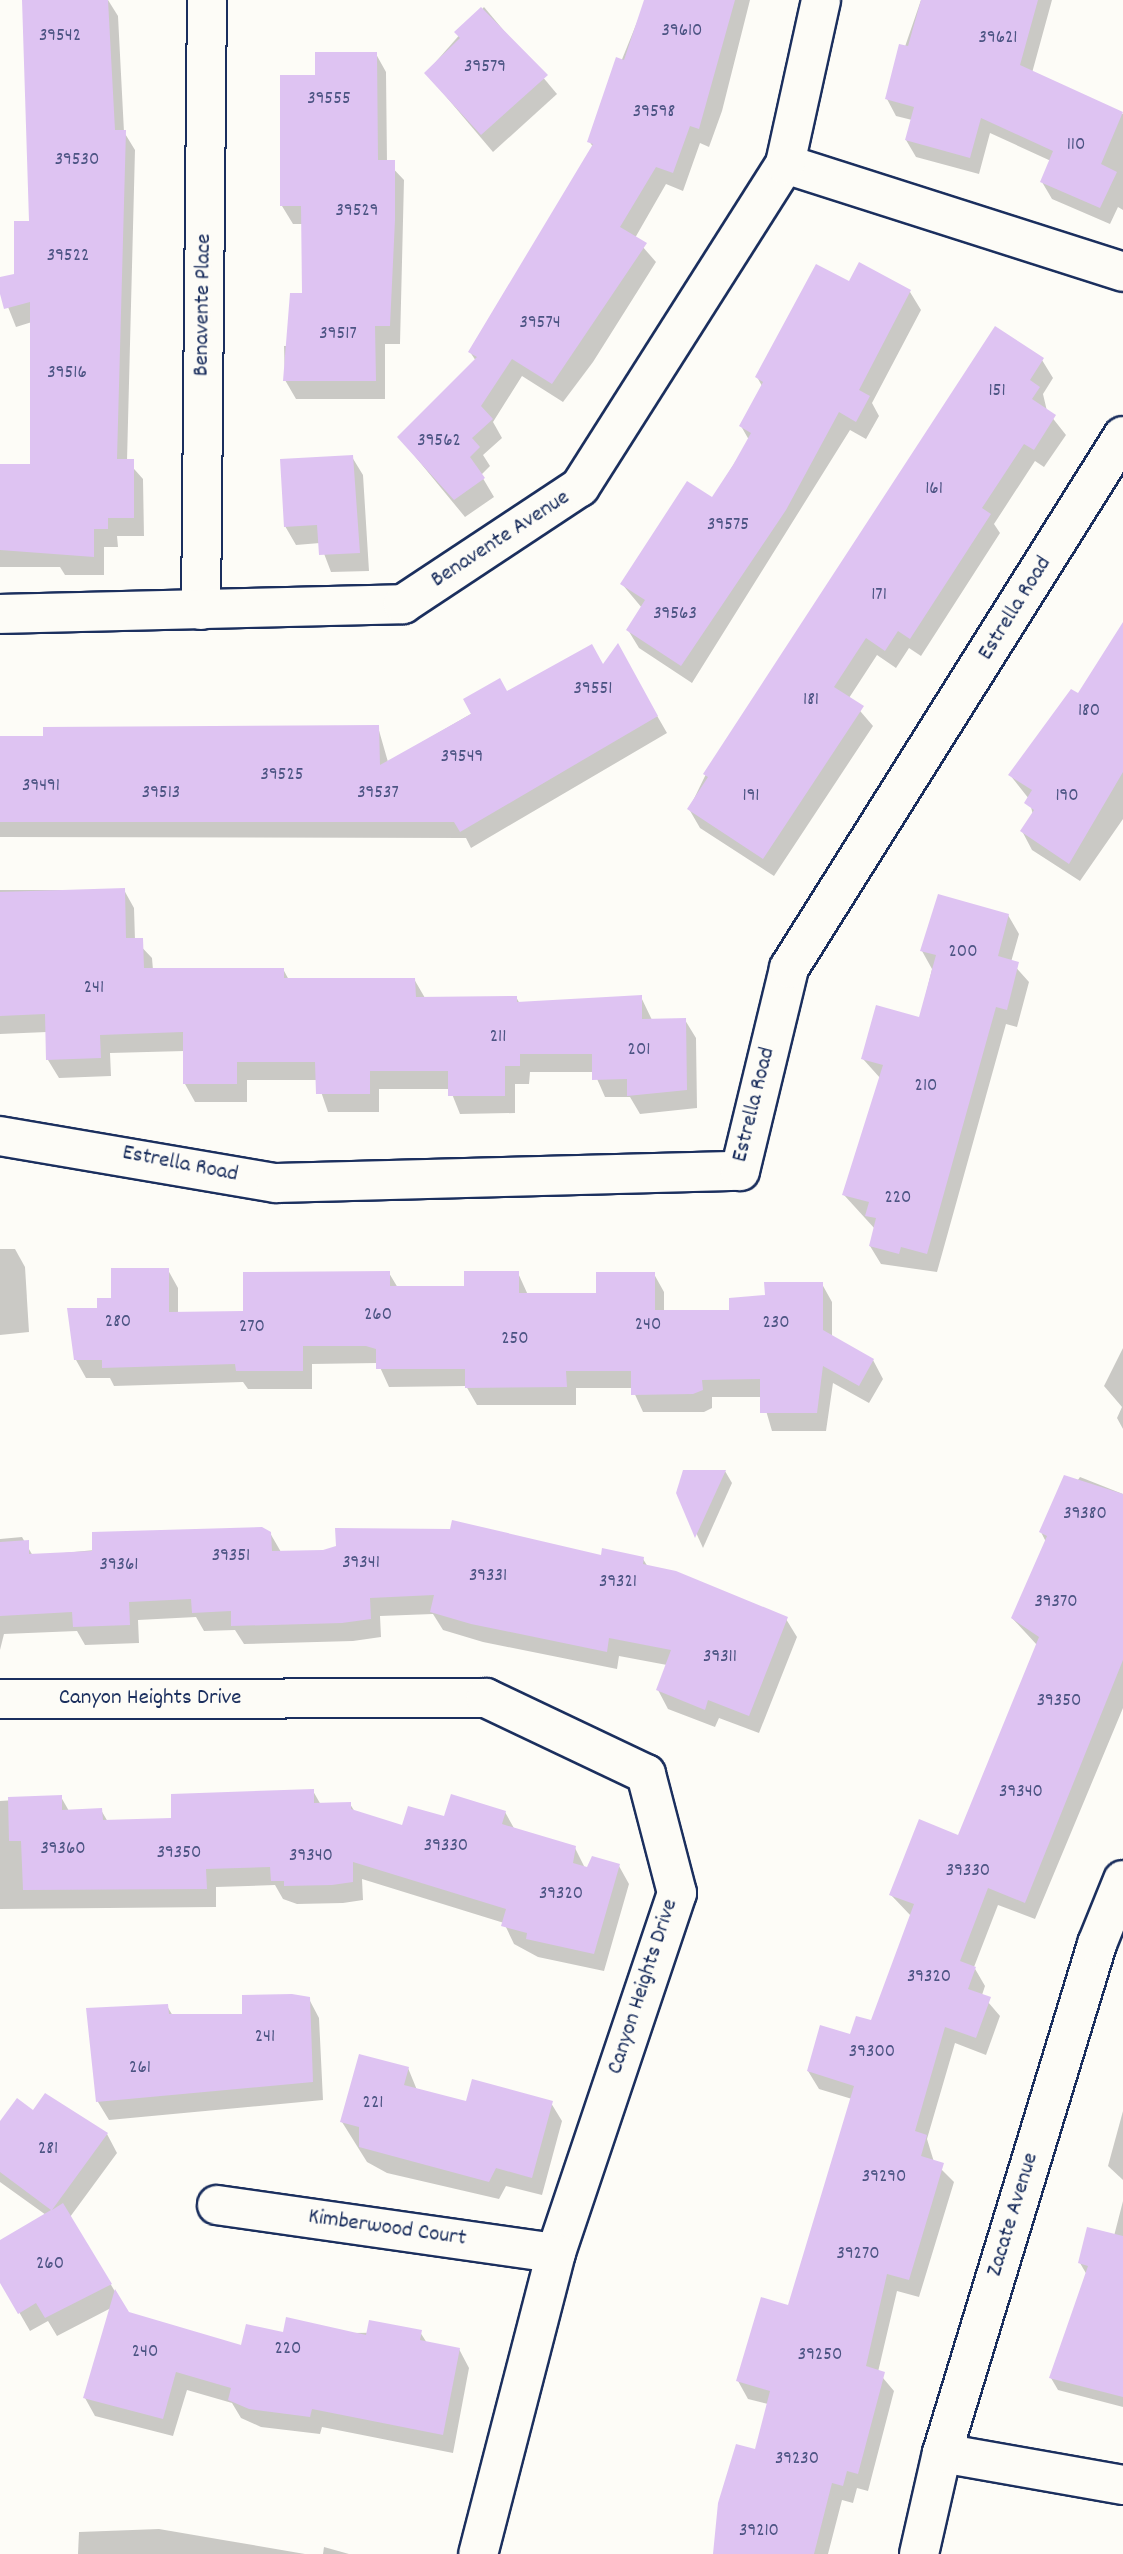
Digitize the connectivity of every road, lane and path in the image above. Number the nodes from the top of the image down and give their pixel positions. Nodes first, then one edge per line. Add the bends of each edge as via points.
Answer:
1 (207, 0) edge
2 (821, 0) edge
3 (785, 164) junction
4 (1123, 272) edge
5 (1123, 436) edge
6 (201, 610) junction
7 (0, 614) edge
8 (0, 1136) edge
9 (0, 1699) edge
10 (1123, 1880) edge
11 (1110, 1949) edge
12 (218, 2205) dead end
13 (556, 2253) junction
14 (942, 2453) junction
15 (1123, 2485) edge
16 (478, 2554) edge
17 (919, 2554) edge

1 - 6 street, Benavente Place
2 - 3 street, Benavente Avenue
3 - 4 street
3 - 6 street, Benavente Avenue via 580,487 404,604
5 - 8 street, Estrella Road via 789,968 740,1171 276,1184
6 - 7 street, Benavente Avenue
9 - 13 street, Canyon Heights Drive via 486,1698 646,1774 677,1893
10 - 11 street, Zacate Avenue
11 - 14 street, Zacate Avenue
12 - 13 street, Kimberwood Court
13 - 16 street, Canyon Heights Drive
14 - 15 street
14 - 17 street, Zacate Avenue

